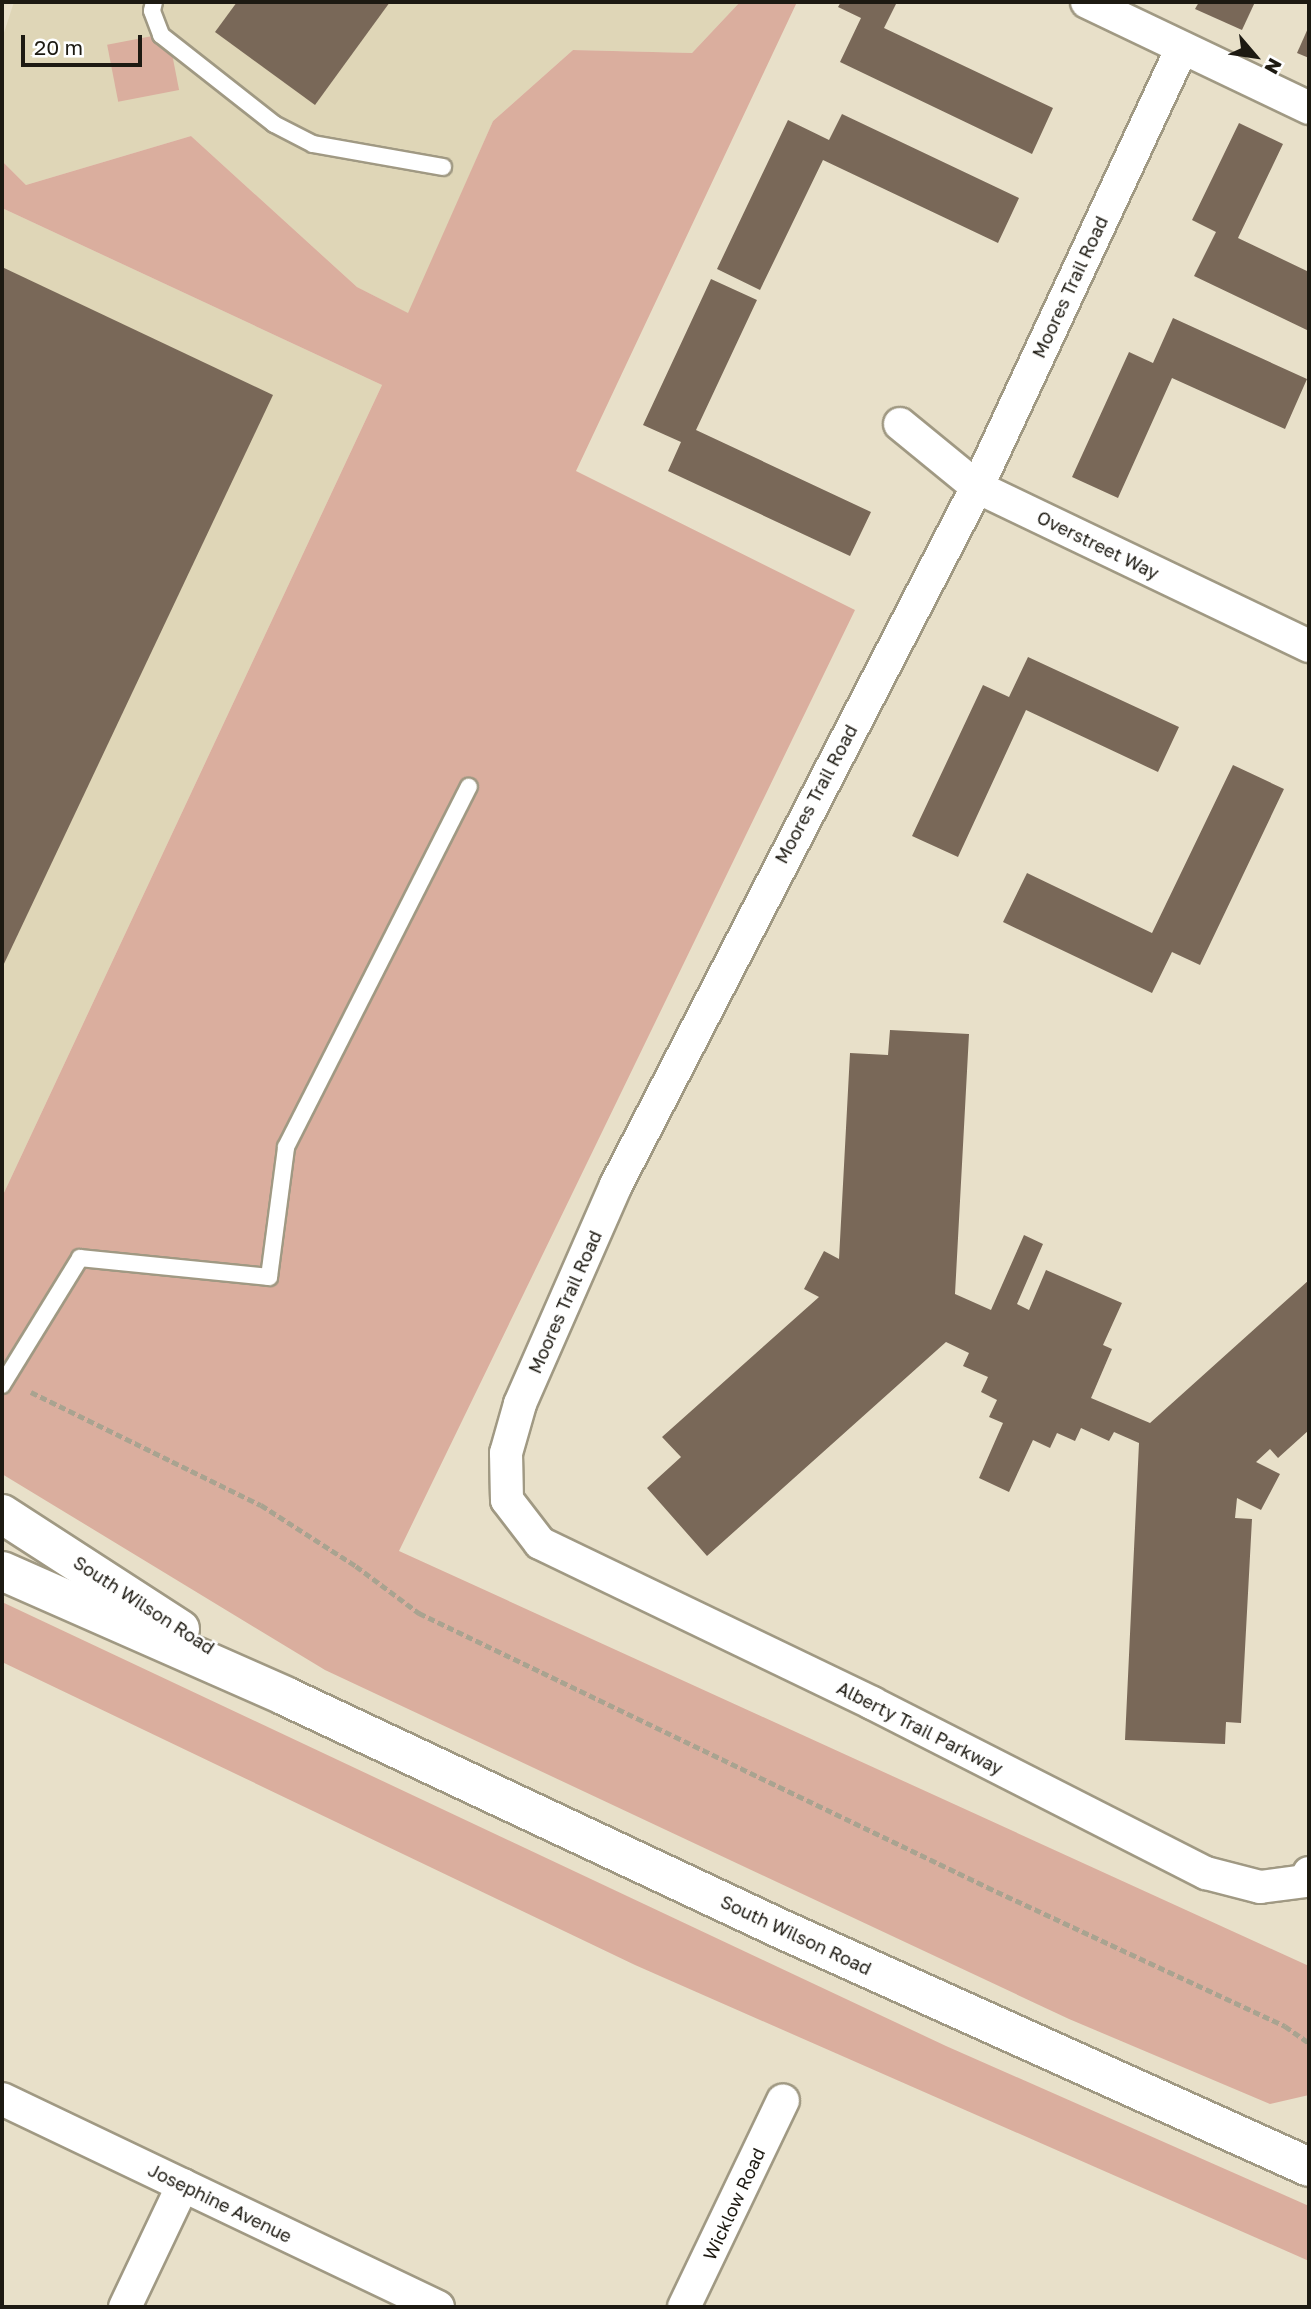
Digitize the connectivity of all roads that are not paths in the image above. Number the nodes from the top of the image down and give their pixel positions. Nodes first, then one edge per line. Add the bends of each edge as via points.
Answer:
1 (154, 2) edge
2 (1087, 2) edge
3 (1182, 48) junction
4 (1309, 108) edge
5 (443, 167) dead end
6 (900, 424) dead end
7 (977, 486) junction
8 (1309, 646) edge
9 (469, 787) dead end
10 (4, 1382) edge
11 (2, 1514) edge
12 (540, 1544) joint
13 (2, 1571) edge
14 (285, 1696) junction
15 (1307, 1877) edge
16 (2, 2099) edge
17 (783, 2100) dead end
18 (1309, 2167) edge
19 (183, 2185) junction
20 (125, 2307) edge
21 (438, 2307) edge
22 (684, 2307) edge

1 - 5 lane via 152,11 160,34 274,124 313,144
2 - 3 street
3 - 4 street
3 - 7 street, Moores Trail Road
6 - 7 street, Overstreet Way
7 - 8 street, Overstreet Way
7 - 12 street, Moores Trail Road via 616,1185 520,1404 506,1453 508,1500
9 - 10 lane via 286,1146 270,1277 80,1258
11 - 14 main road, South Wilson Road
12 - 15 street, Alberty Trail Parkway via 873,1703 1206,1873 1260,1887
13 - 14 main road, South Wilson Road
14 - 18 main road, South Wilson Road via 793,1934
16 - 19 street, Josephine Avenue
17 - 22 street, Wicklow Road
19 - 20 street
19 - 21 street, Josephine Avenue

